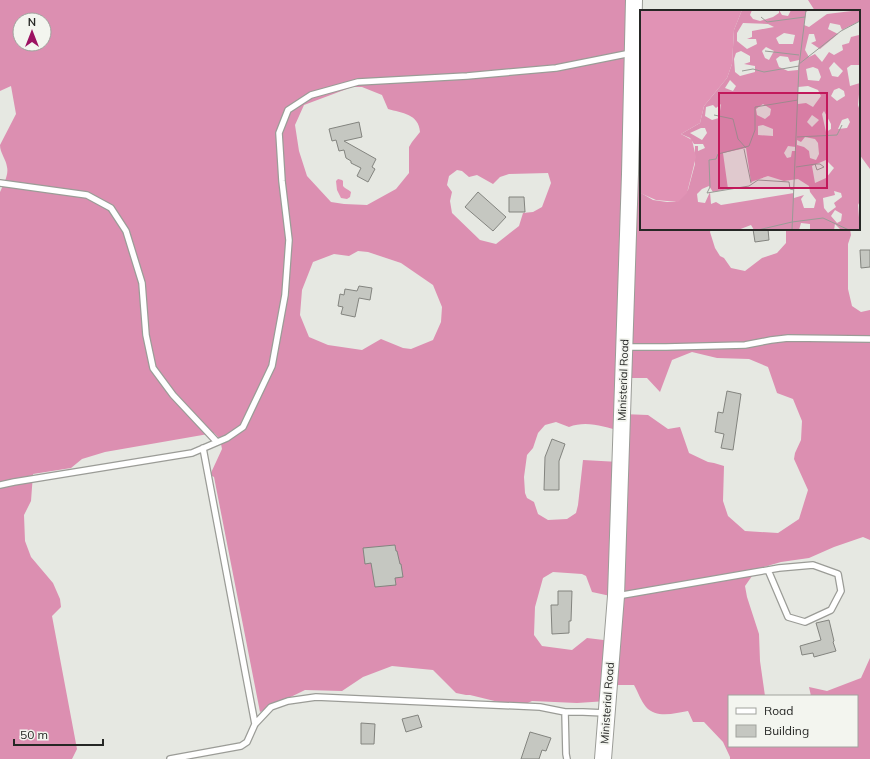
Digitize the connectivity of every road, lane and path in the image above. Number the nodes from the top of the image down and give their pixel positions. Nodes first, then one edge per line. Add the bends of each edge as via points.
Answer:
1 (634, 0) edge
2 (632, 53) junction
3 (0, 183) edge
4 (870, 339) edge
5 (624, 347) junction
6 (217, 442) junction
7 (204, 448) junction
8 (0, 485) edge
9 (768, 570) junction
10 (616, 596) junction
11 (565, 712) junction
12 (607, 713) junction
13 (255, 724) junction
14 (170, 759) edge
15 (567, 759) edge
16 (603, 759) edge

1 - 2 main road, Ministerial Road
2 - 5 main road, Ministerial Road
2 - 6 lane via 556,68 358,82 311,95 288,110 279,133 289,240 285,295 272,366 243,427
3 - 6 lane via 87,195 111,208 126,231 142,283 146,335 153,368 173,395
4 - 5 lane via 788,338 745,344
5 - 10 main road, Ministerial Road
6 - 7 lane
7 - 8 lane via 192,453
7 - 13 lane
9 - 9 lane via 788,617 806,622 831,610 841,591 838,574 813,565
9 - 10 lane
10 - 12 main road, Ministerial Road
11 - 12 lane
11 - 13 lane via 540,707 316,697 288,701 271,707
11 - 15 lane
12 - 16 main road, Ministerial Road
13 - 14 lane via 247,742 241,746

